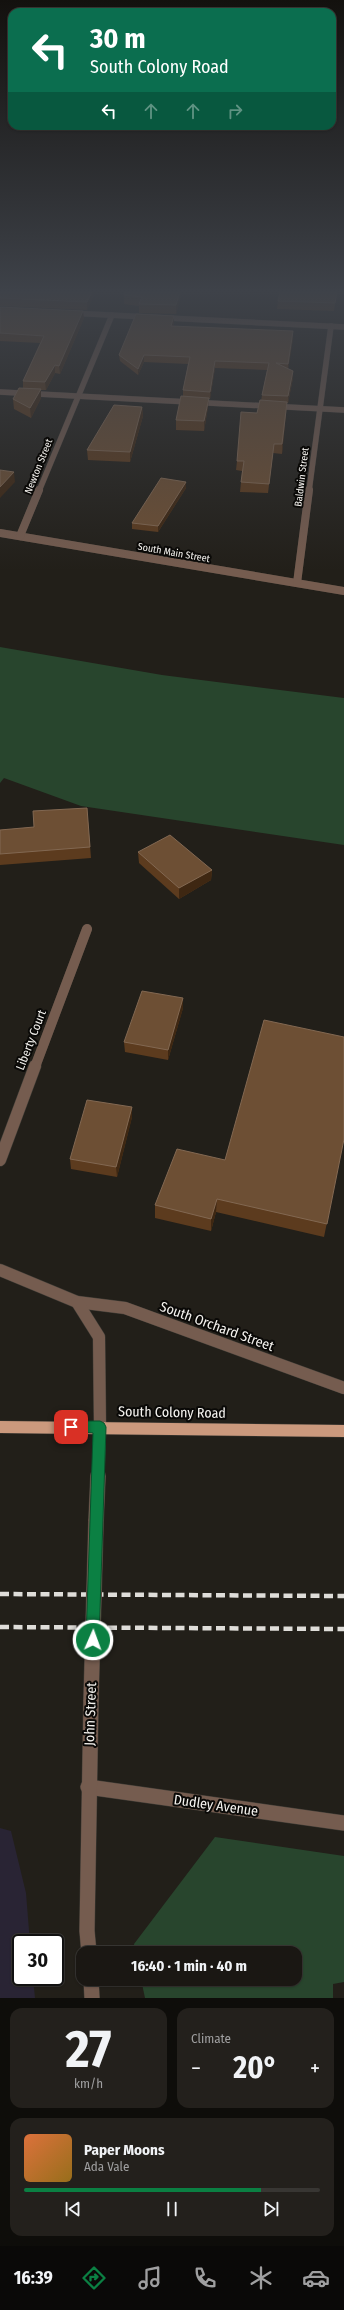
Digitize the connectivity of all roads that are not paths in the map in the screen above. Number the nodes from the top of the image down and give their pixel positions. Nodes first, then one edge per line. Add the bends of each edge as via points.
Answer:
1 (83, 385) edge
2 (323, 385) edge
3 (0, 392) edge
4 (78, 396) junction
5 (320, 409) junction
6 (344, 410) edge
7 (0, 533) edge
8 (20, 536) junction
9 (297, 583) junction
10 (344, 591) edge
11 (87, 929) dead end
12 (0, 1160) edge
13 (0, 1270) edge
14 (77, 1302) junction
15 (344, 1388) edge
16 (0, 1427) edge
17 (100, 1427) junction
18 (344, 1431) edge
19 (88, 1787) junction
20 (344, 1823) edge
21 (88, 1946) edge
22 (91, 1986) edge
23 (92, 1998) edge

1 - 4 street, Newton Street
2 - 5 street, Baldwin Street
3 - 4 street
4 - 5 street
4 - 8 street, Newton Street
5 - 6 street
5 - 9 street, Baldwin Street
7 - 8 street, South Main Street
8 - 9 street, South Main Street
9 - 10 street, South Main Street
11 - 12 street, Liberty Court
13 - 14 street, South Orchard Street
14 - 15 street, South Orchard Street via 125,1308
14 - 17 street via 99,1338
16 - 17 main road, South Colony Road
17 - 18 main road, South Colony Road
17 - 19 street, John Street, bridge
19 - 20 street, Dudley Avenue
19 - 21 street, John Street
22 - 23 street

